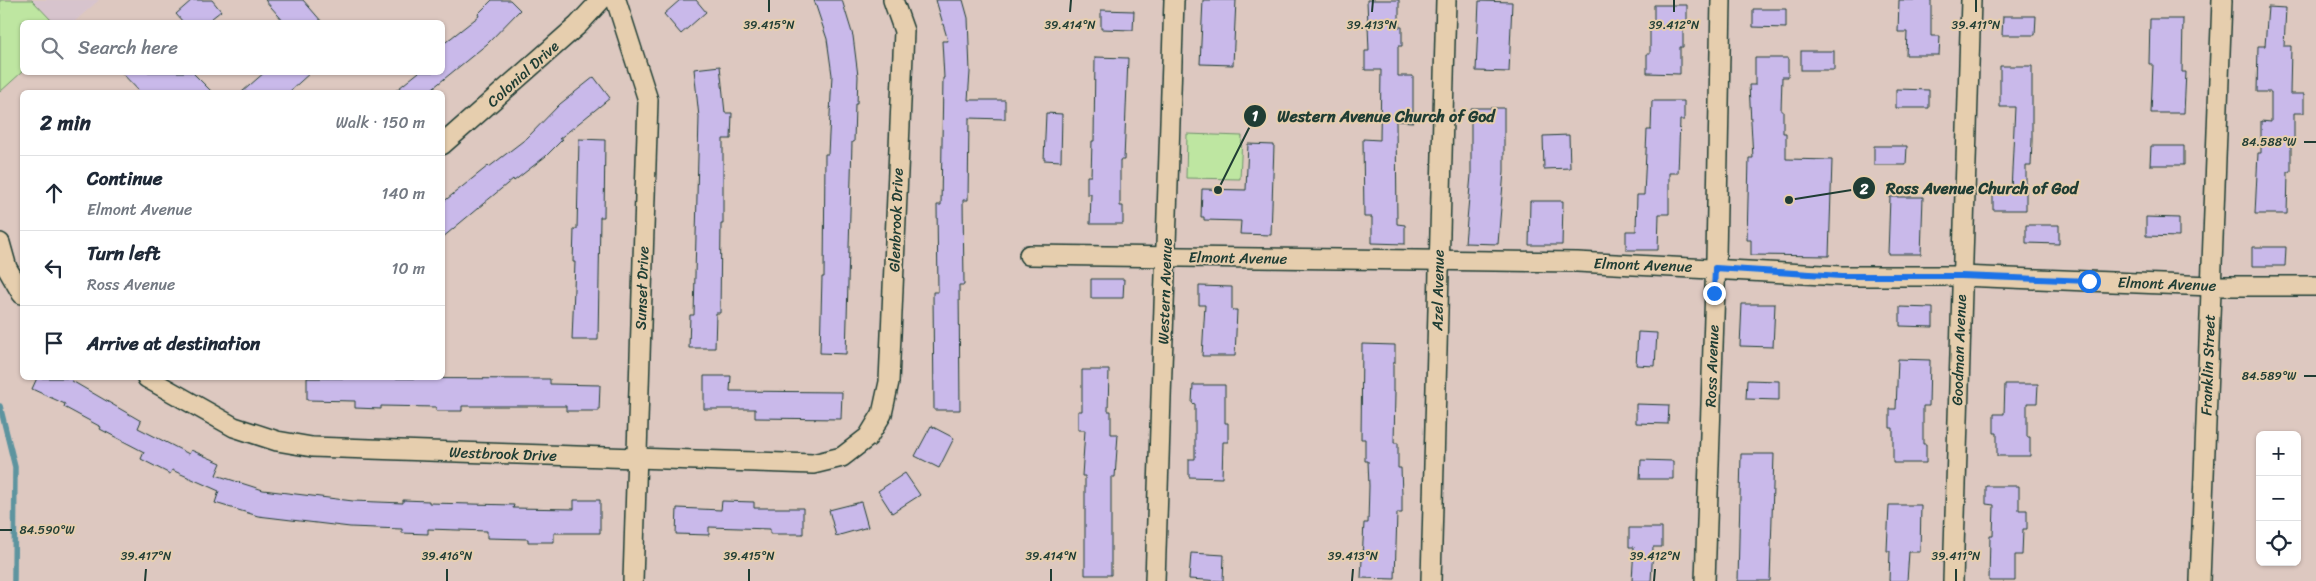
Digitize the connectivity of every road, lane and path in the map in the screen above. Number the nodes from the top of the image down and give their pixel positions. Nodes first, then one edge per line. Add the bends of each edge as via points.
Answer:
1 (601, 0) edge
2 (616, 0) edge
3 (893, 0) edge
4 (1174, 0) edge
5 (1446, 0) edge
6 (1721, 0) edge
7 (1971, 0) edge
8 (2222, 0) edge
9 (445, 142) edge
10 (0, 243) edge
11 (1029, 255) dead end
12 (1166, 256) junction
13 (1438, 262) junction
14 (1715, 268) junction
15 (1961, 276) junction
16 (2211, 286) junction
17 (2316, 286) edge
18 (20, 291) edge
19 (158, 380) edge
20 (174, 383) edge
21 (868, 437) joint
22 (638, 459) junction
23 (633, 581) edge
24 (1155, 581) edge
25 (1431, 581) edge
26 (1704, 581) edge
27 (1953, 581) edge
28 (2200, 581) edge

1 - 9 street, Colonial Drive
2 - 22 street, Sunset Drive via 648,100
3 - 21 street, Glenbrook Drive via 904,32 889,382 882,414
4 - 12 street, Western Avenue
5 - 13 street, Azel Avenue
6 - 14 street, Ross Avenue
7 - 15 street, Goodman Avenue
8 - 16 street, Franklin Street
10 - 18 street via 7,268
11 - 12 street, Elmont Avenue
12 - 13 street, Elmont Avenue
12 - 24 street, Western Avenue
13 - 14 street, Elmont Avenue via 1577,262
13 - 25 street, Azel Avenue
14 - 15 street, Elmont Avenue via 1841,276
14 - 26 street, Ross Avenue
15 - 16 street, Elmont Avenue
15 - 27 street, Goodman Avenue
16 - 17 street, Elmont Avenue
16 - 28 street, Franklin Street
19 - 20 street, Westbrook Drive
20 - 22 street, Westbrook Drive via 234,427 277,441 312,447
21 - 22 street, Westbrook Drive via 842,457 813,464
22 - 23 street, Sunset Drive

